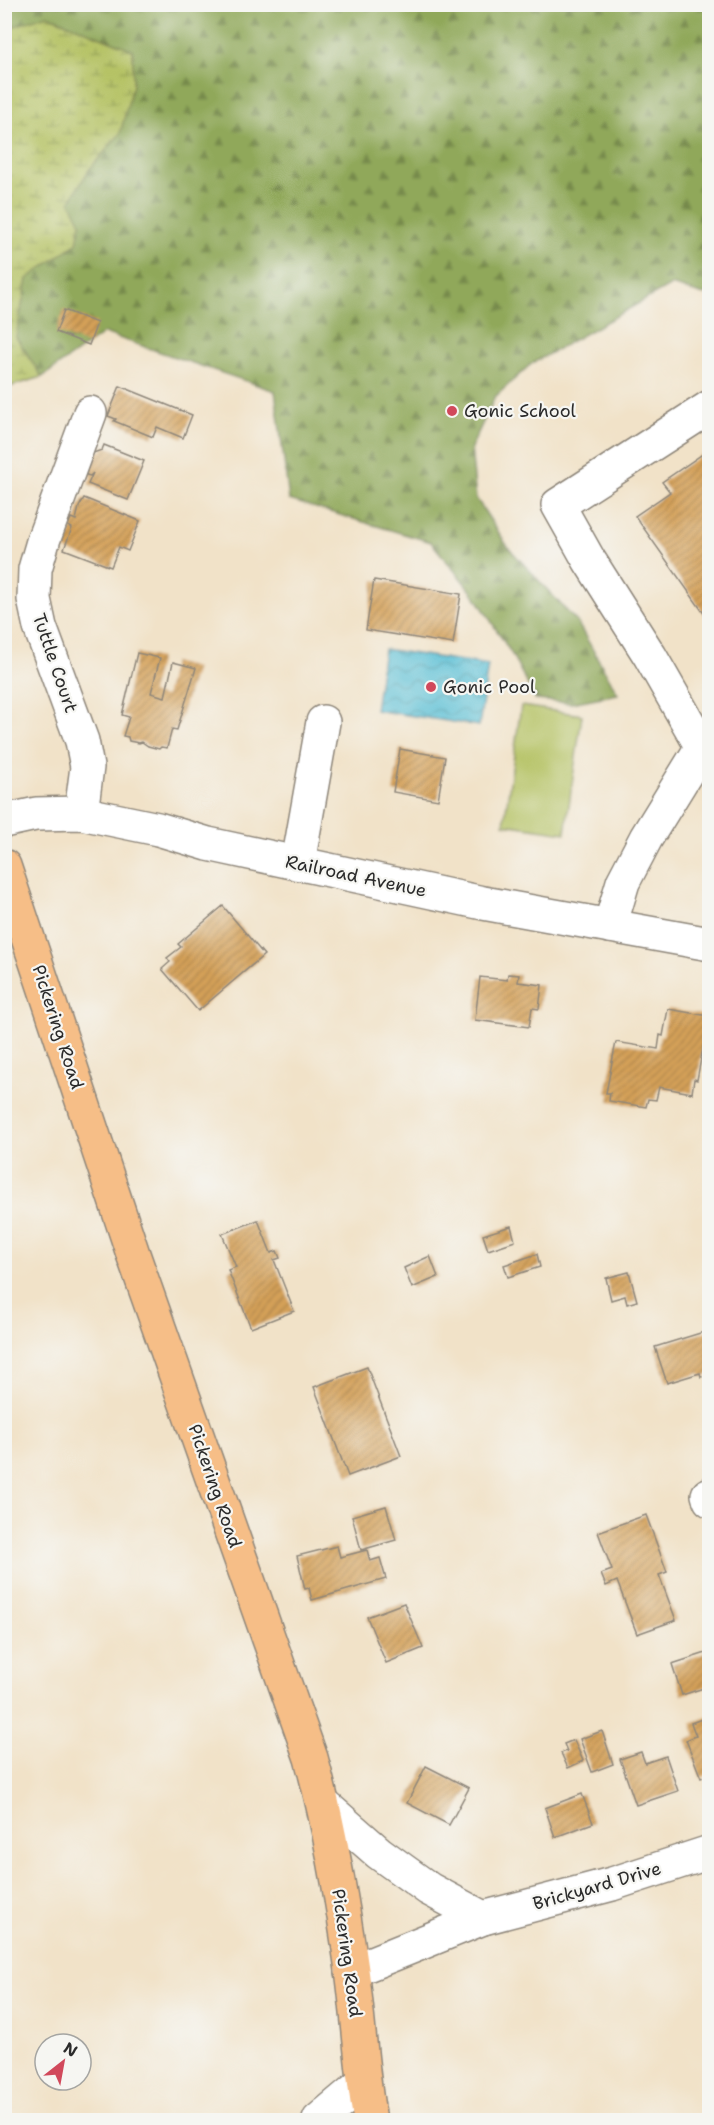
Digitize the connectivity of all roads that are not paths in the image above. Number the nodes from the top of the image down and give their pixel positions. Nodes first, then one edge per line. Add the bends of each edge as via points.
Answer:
1 (710, 407) edge
2 (90, 413) dead end
3 (323, 722) dead end
4 (706, 749) edge
5 (81, 813) junction
6 (4, 821) edge
7 (298, 863) junction
8 (6, 879) edge
9 (610, 926) junction
10 (710, 944) edge
11 (324, 1805) junction
12 (710, 1852) edge
13 (483, 1918) junction
14 (352, 1971) junction
15 (363, 2083) junction
16 (319, 2121) edge
17 (370, 2121) edge

1 - 4 street via 558,505
2 - 5 street, Tuttle Court via 44,538 35,569 34,599 44,638 82,741 87,767
3 - 7 street
4 - 9 street via 646,838 623,882
5 - 6 street, Railroad Avenue via 36,814
5 - 7 street, Railroad Avenue
7 - 9 street, Railroad Avenue
8 - 11 main road, Pickering Road via 133,1254 292,1702
9 - 10 street, Railroad Avenue
11 - 13 street via 379,1853 429,1889
11 - 14 main road, Pickering Road
12 - 13 street, Brickyard Drive via 612,1884
13 - 14 street, Brickyard Drive
14 - 15 main road, Pickering Road
15 - 16 street
15 - 17 main road, Pickering Road

